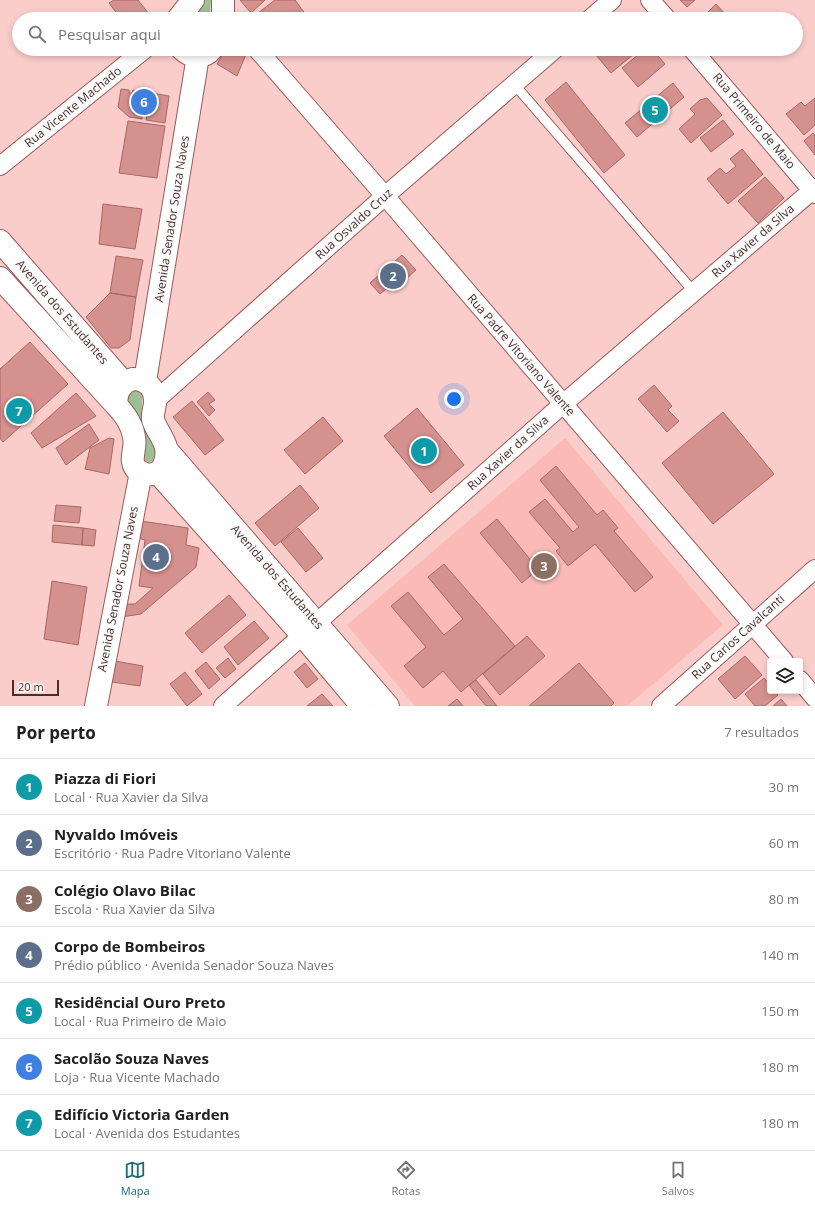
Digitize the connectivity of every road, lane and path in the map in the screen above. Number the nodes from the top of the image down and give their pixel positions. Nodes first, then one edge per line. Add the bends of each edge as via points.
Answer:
1 (193, 0) edge
2 (612, 0) edge
3 (650, 0) edge
4 (184, 12) edge
5 (598, 12) edge
6 (661, 12) edge
7 (136, 56) edge
8 (196, 56) edge
9 (263, 56) edge
10 (547, 56) edge
11 (698, 56) edge
12 (514, 84) junction
13 (0, 166) edge
14 (814, 191) edge
15 (385, 196) junction
16 (0, 242) edge
17 (0, 278) edge
18 (38, 286) junction
19 (694, 292) junction
20 (21, 302) junction
21 (135, 382) junction
22 (155, 401) junction
23 (563, 404) junction
24 (116, 405) junction
25 (166, 448) junction
26 (149, 473) junction
27 (228, 536) junction
28 (815, 569) edge
29 (752, 624) junction
30 (309, 629) junction
31 (781, 658) edge
32 (803, 684) edge
33 (815, 698) edge
34 (96, 706) edge
35 (223, 706) edge
36 (362, 706) edge
37 (388, 706) edge
38 (661, 706) edge

1 - 4 street
2 - 5 street
3 - 6 street
7 - 13 street, Rua Vicente Machado
8 - 21 street, Avenida Senador Souza Naves
9 - 15 street, Rua Padre Vitoriano Valente
10 - 12 street, Rua Osvaldo Cruz
11 - 14 street, Rua Primeiro de Maio
12 - 15 street, Rua Osvaldo Cruz
12 - 19 lane
14 - 19 street, Rua Xavier da Silva
15 - 22 street, Rua Osvaldo Cruz
15 - 23 street, Rua Padre Vitoriano Valente
16 - 18 street, Avenida dos Estudantes
17 - 20 street, Avenida dos Estudantes
18 - 20 street
18 - 21 street, Avenida dos Estudantes
19 - 23 street, Rua Xavier da Silva
20 - 24 street, Avenida dos Estudantes
21 - 22 street, Avenida dos Estudantes via 151,387
21 - 24 street, Avenida Senador Souza Naves via 118,393
22 - 25 street via 153,419
23 - 29 street, Rua Padre Vitoriano Valente
23 - 30 street, Rua Xavier da Silva
24 - 26 street, Avenida dos Estudantes via 127,418 132,430 135,447 132,463 135,468
25 - 26 street, Avenida Senador Souza Naves via 162,469
25 - 27 street, Avenida dos Estudantes
26 - 27 street, Avenida dos Estudantes
26 - 34 street, Avenida Senador Souza Naves
27 - 30 street, Avenida dos Estudantes
28 - 29 street, Rua Carlos Cavalcanti
29 - 31 street, Rua Padre Vitoriano Valente
29 - 38 street, Rua Carlos Cavalcanti
30 - 35 street, Rua Xavier da Silva
30 - 36 street, Avenida dos Estudantes
30 - 37 street, Avenida dos Estudantes
32 - 33 street

